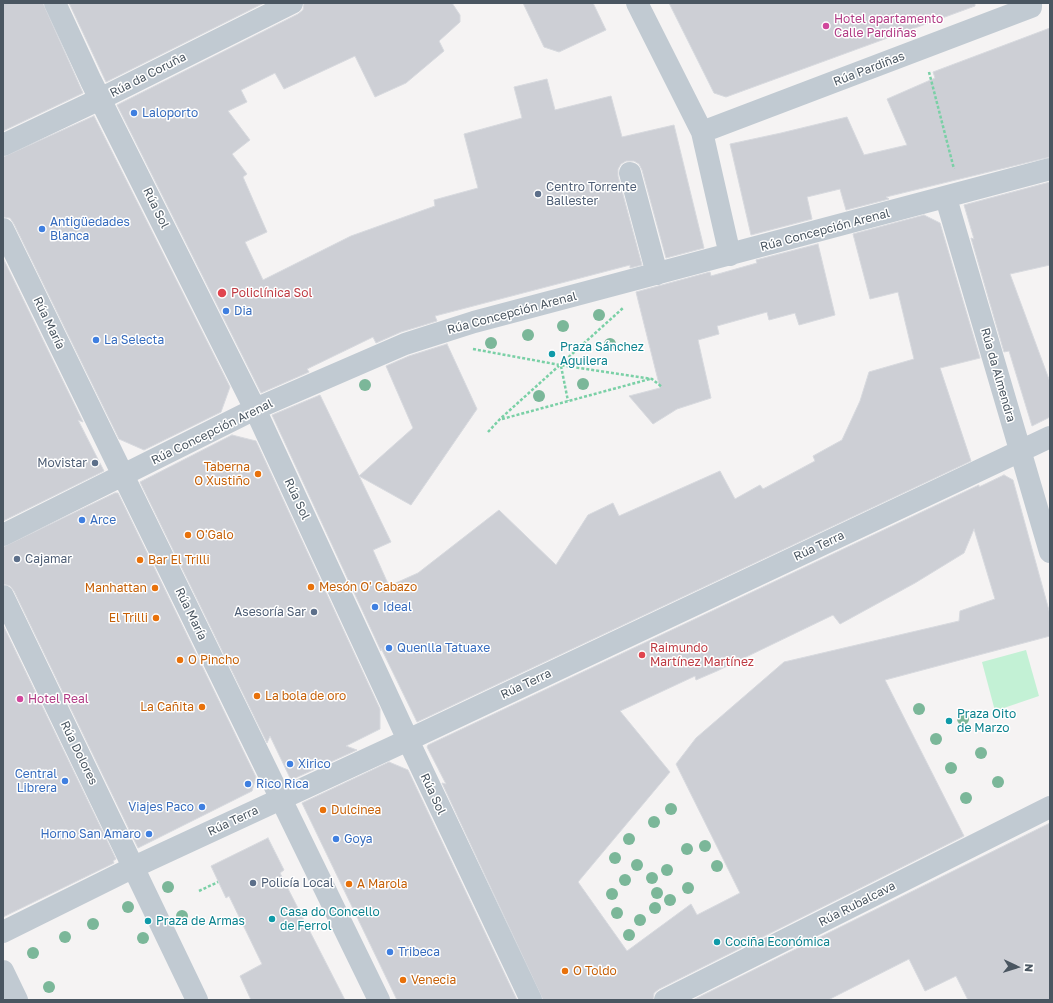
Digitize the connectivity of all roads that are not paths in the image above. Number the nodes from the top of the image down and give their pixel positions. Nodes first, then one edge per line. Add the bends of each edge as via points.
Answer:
1 (55, 3) edge
2 (292, 3) edge
3 (637, 3) edge
4 (1034, 4) edge
5 (100, 99) junction
6 (702, 132) junction
7 (3, 145) edge
8 (1050, 169) edge
9 (630, 173) dead end
10 (954, 195) junction
11 (3, 229) edge
12 (730, 255) junction
13 (657, 274) junction
14 (255, 409) junction
15 (1050, 437) edge
16 (1020, 452) junction
17 (123, 476) junction
18 (3, 536) edge
19 (1050, 552) edge
20 (3, 596) edge
21 (408, 740) junction
22 (282, 799) junction
23 (1050, 807) edge
24 (134, 867) junction
25 (3, 932) edge
26 (3, 971) edge
27 (17, 1000) edge
28 (197, 1000) edge
29 (378, 1000) edge
30 (531, 1000) edge
31 (665, 1000) edge

1 - 5 street, Rúa Sol
2 - 5 street, Rúa da Coruña
3 - 6 street
4 - 6 street, Rúa Pardiñas via 924,49
5 - 7 street, Rúa da Coruña
5 - 14 street, Rúa Sol
6 - 12 street
8 - 10 street, Rúa Concepción Arenal
9 - 13 street
10 - 12 street, Rúa Concepción Arenal
10 - 16 street, Rúa da Almendra
11 - 17 street, Rúa María
12 - 13 street, Rúa Concepción Arenal
13 - 14 street, Rúa Concepción Arenal via 474,322 405,344
14 - 17 street, Rúa Concepción Arenal
14 - 21 street, Rúa Sol
15 - 16 street, Rúa Terra
16 - 19 street, Rúa da Almendra
16 - 21 street, Rúa Terra
17 - 18 street, Rúa Concepción Arenal
17 - 22 street, Rúa María
20 - 24 street, Rúa Dolores
21 - 22 street, Rúa Terra
21 - 30 street, Rúa Sol
22 - 24 street, Rúa Terra
22 - 29 street, Rúa María
23 - 31 street, Rúa Rubalcava
24 - 25 street, Rúa Terra
24 - 28 street, Rúa Dolores
26 - 27 street

